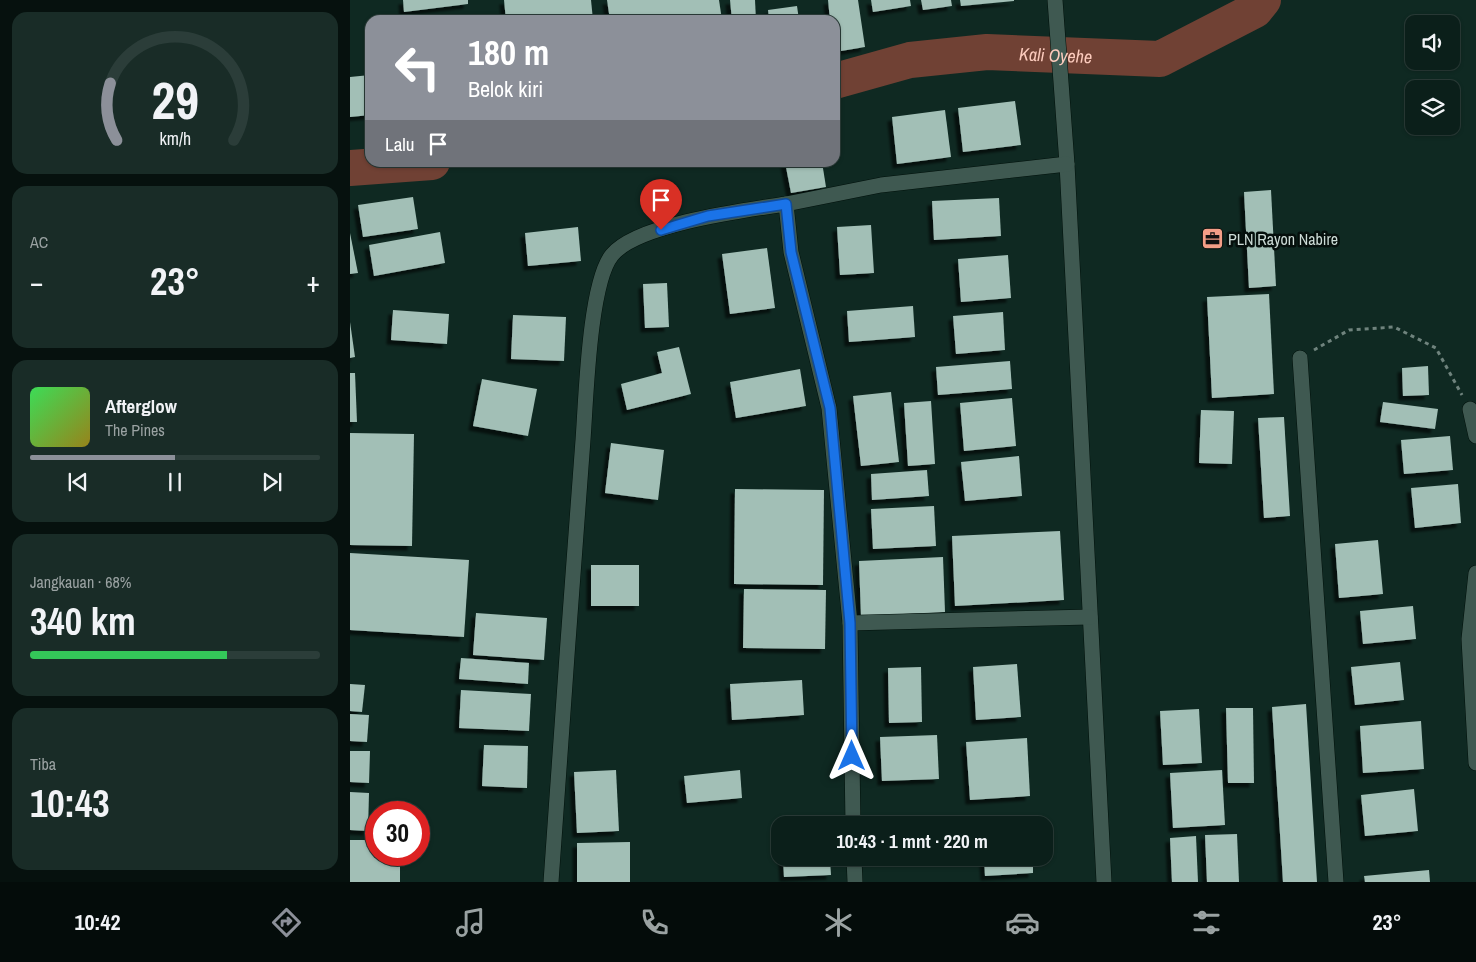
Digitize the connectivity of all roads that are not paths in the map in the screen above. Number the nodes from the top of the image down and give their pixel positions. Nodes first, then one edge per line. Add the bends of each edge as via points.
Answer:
1 (1055, 0) edge
2 (1067, 164) junction
3 (786, 204) junction
4 (1300, 358) road end
5 (1470, 409) road end
6 (1476, 436) edge
7 (1476, 573) edge
8 (1090, 617) junction
9 (850, 623) junction
10 (1476, 763) edge
11 (853, 816) edge
12 (854, 866) edge
13 (551, 882) edge
14 (855, 882) edge
15 (1104, 882) edge
16 (1336, 882) edge

1 - 2 street
2 - 3 street via 880,185
2 - 8 street
3 - 9 street via 791,252 830,408
3 - 13 street via 708,216 645,235 620,247 605,264 592,332
4 - 16 street
5 - 6 street
7 - 10 street via 1468,639
8 - 9 street
8 - 15 street
9 - 11 street
12 - 14 street

